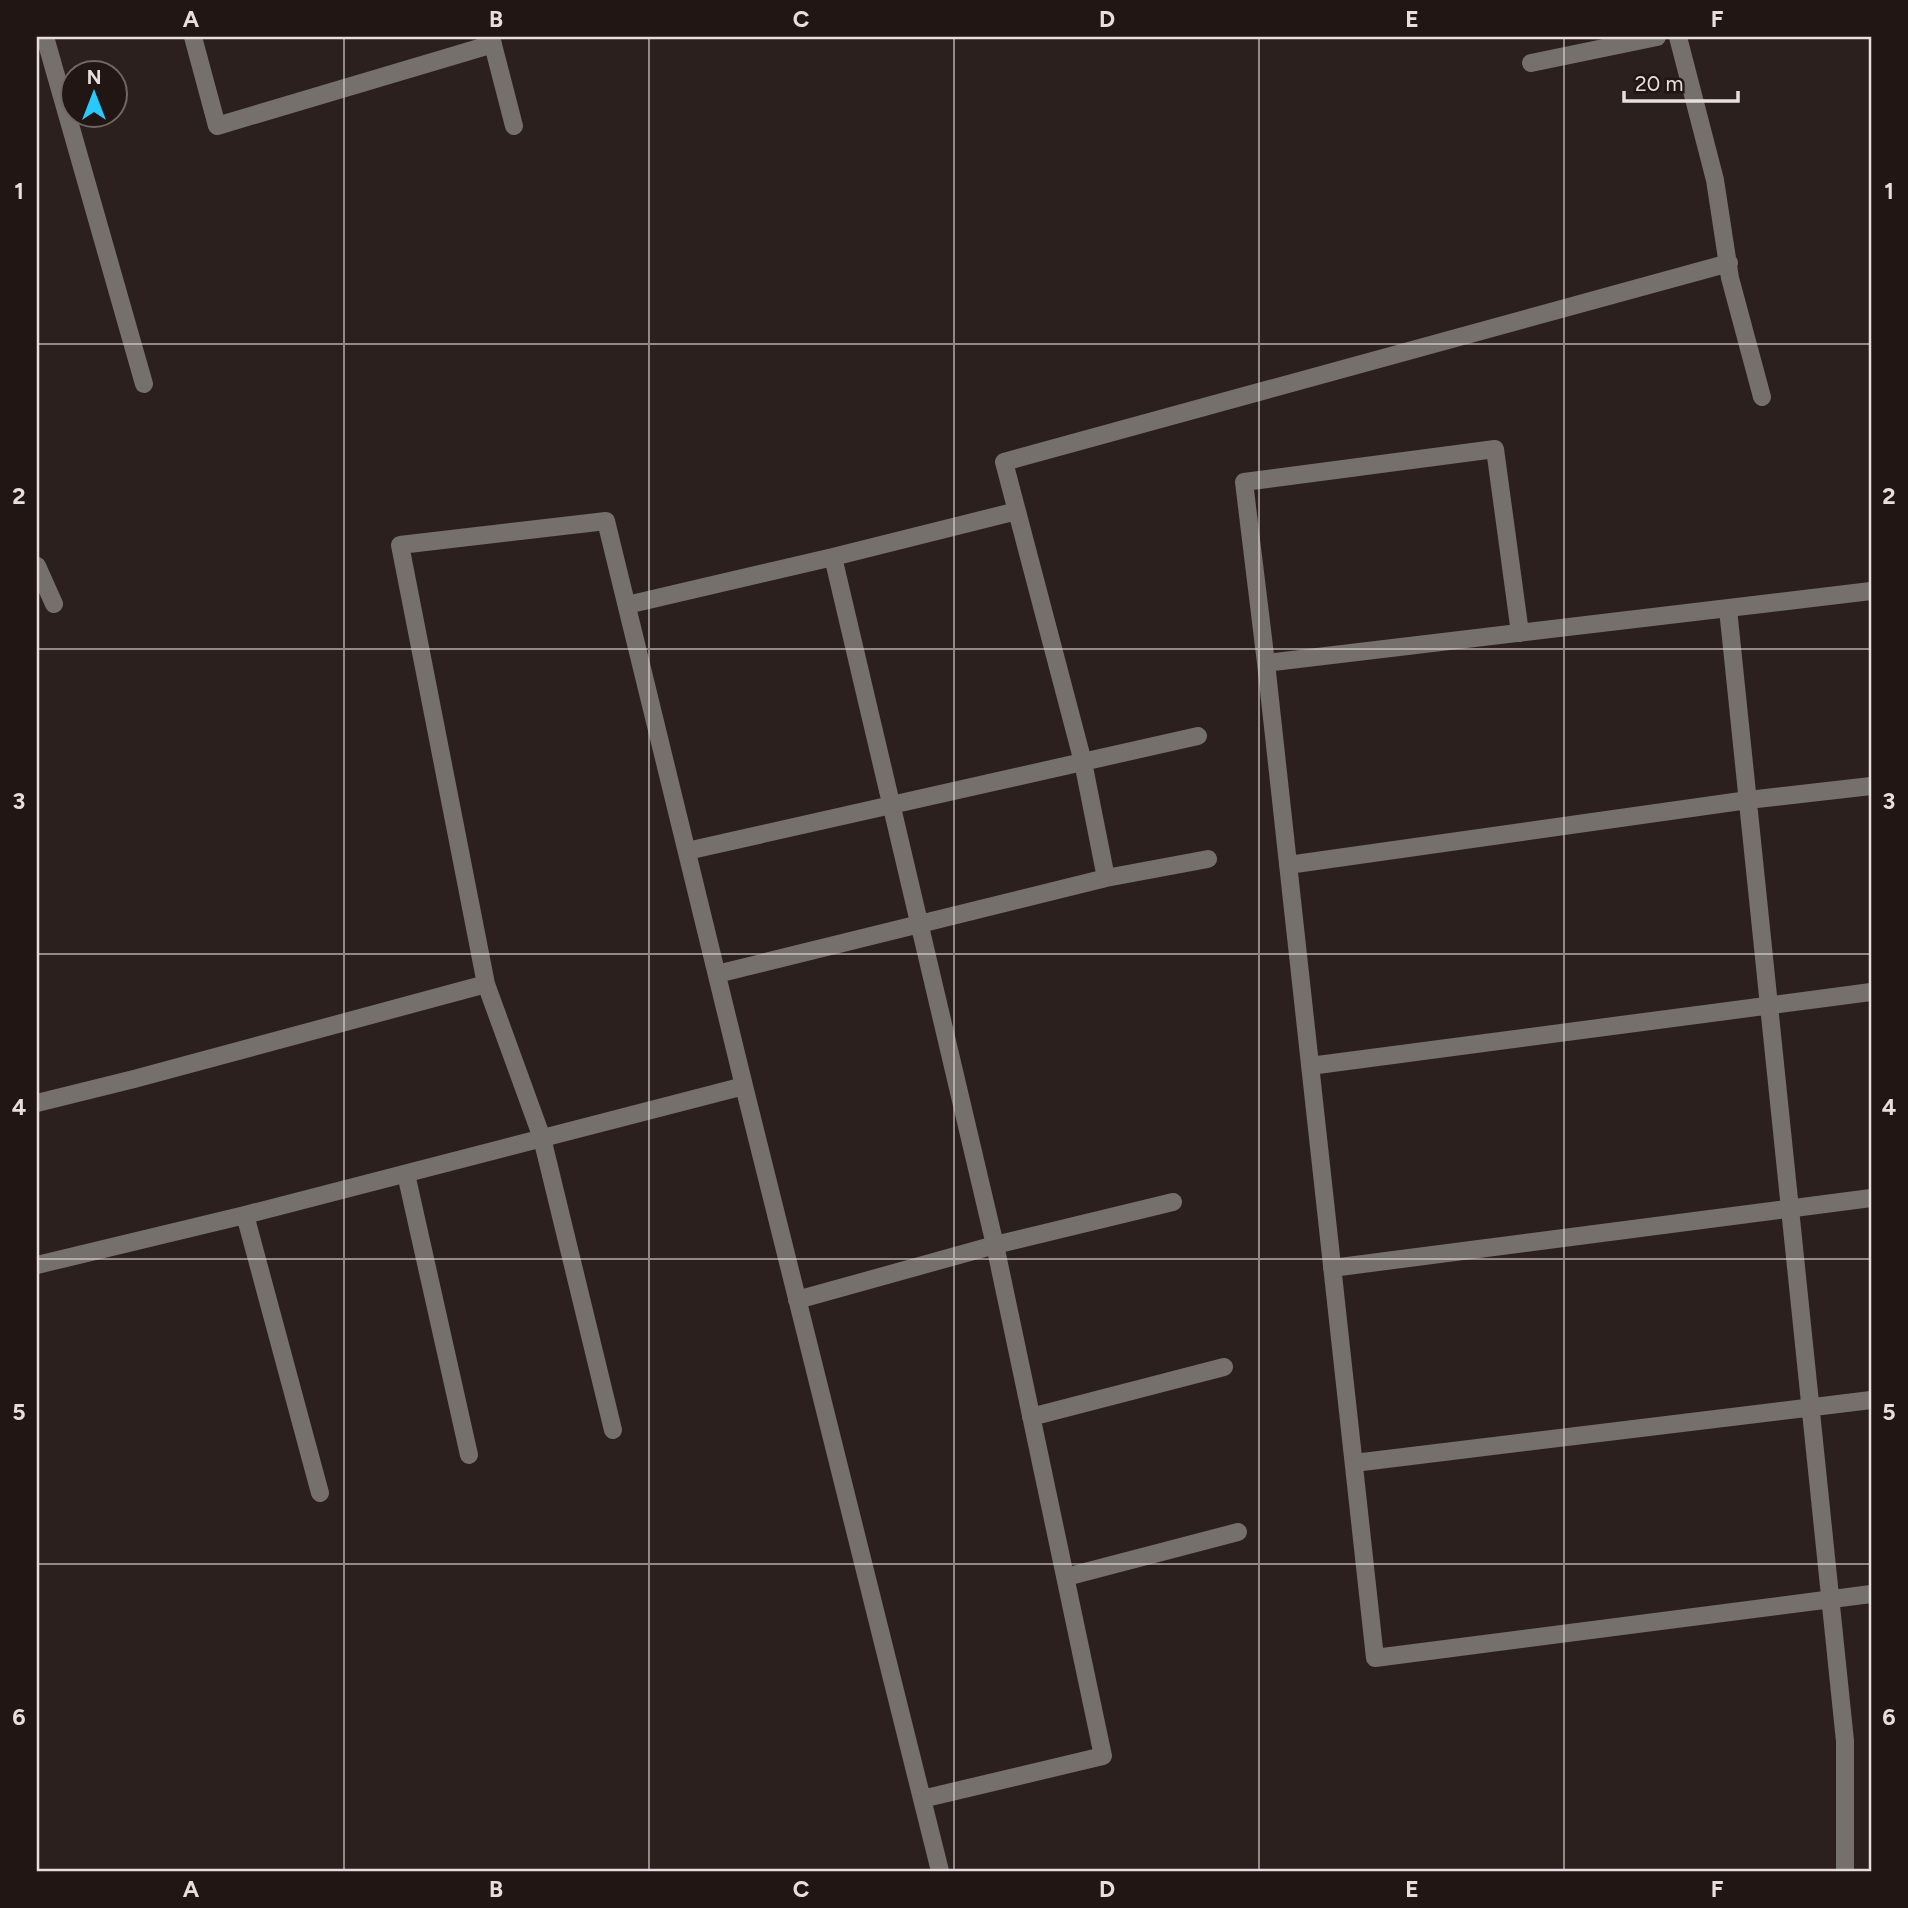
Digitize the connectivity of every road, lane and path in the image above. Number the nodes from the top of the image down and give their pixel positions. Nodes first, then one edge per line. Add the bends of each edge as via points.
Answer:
1 (45, 37) edge
2 (193, 37) edge
3 (1657, 37) edge
4 (1678, 37) edge
5 (492, 40) edge
6 (1531, 63) dead end
7 (514, 125) dead end
8 (1729, 262) junction
9 (144, 384) dead end
10 (1762, 397) dead end
11 (1017, 511) junction
12 (833, 557) junction
13 (37, 566) edge
14 (1871, 592) edge
15 (54, 604) dead end
16 (627, 605) junction
17 (1728, 609) junction
18 (1520, 633) junction
19 (1266, 663) junction
20 (1198, 736) dead end
21 (1083, 762) junction
22 (1871, 786) edge
23 (1748, 800) junction
24 (891, 805) junction
25 (687, 851) junction
26 (1208, 859) dead end
27 (1288, 865) junction
28 (1105, 878) junction
29 (920, 925) junction
30 (717, 974) junction
31 (485, 984) junction
32 (1871, 992) edge
33 (1769, 1004) junction
34 (1310, 1066) junction
35 (744, 1086) junction
36 (37, 1103) edge
37 (542, 1138) junction
38 (406, 1174) junction
39 (1871, 1198) edge
40 (1173, 1202) dead end
41 (1790, 1209) junction
42 (245, 1215) junction
43 (995, 1245) junction
44 (37, 1265) edge
45 (1332, 1268) junction
46 (797, 1300) junction
47 (1224, 1367) dead end
48 (1871, 1399) edge
49 (1810, 1409) junction
50 (1031, 1417) junction
51 (613, 1430) dead end
52 (469, 1455) dead end
53 (1353, 1462) junction
54 (320, 1493) dead end
55 (1238, 1532) dead end
56 (1066, 1577) junction
57 (1871, 1594) edge
58 (1830, 1600) junction
59 (922, 1799) junction
60 (940, 1871) edge
61 (1845, 1871) edge

1 - 9 street
2 - 5 street via 217,125
3 - 6 street
4 - 8 street via 1715,180
5 - 7 street
8 - 10 street
8 - 11 street via 1004,462
11 - 12 street
11 - 21 street
12 - 16 street
12 - 24 street
13 - 15 street
14 - 17 street
16 - 25 street
16 - 31 street via 606,521 400,545
17 - 18 street
17 - 23 street
18 - 19 street
18 - 19 street via 1495,449 1244,482
19 - 27 street
20 - 21 street
21 - 24 street
21 - 28 street
22 - 23 street
23 - 27 street
23 - 33 street
24 - 25 street
24 - 29 street
25 - 30 street
26 - 28 street
27 - 34 street
28 - 29 street
29 - 30 street
29 - 43 street
30 - 35 street
31 - 36 street
31 - 37 street
32 - 33 street
33 - 34 street
33 - 41 street
34 - 45 street
35 - 37 street
35 - 46 street
37 - 38 street
37 - 51 street
38 - 42 street
38 - 52 street
39 - 41 street
40 - 43 street
41 - 45 street
41 - 49 street
42 - 44 street
42 - 54 street
43 - 46 street
43 - 50 street
45 - 53 street
46 - 59 street
47 - 50 street
48 - 49 street
49 - 53 street
49 - 58 street
50 - 56 street
53 - 58 street via 1375,1658
55 - 56 street
56 - 59 street via 1103,1756
57 - 58 street
58 - 61 street via 1845,1741
59 - 60 street

